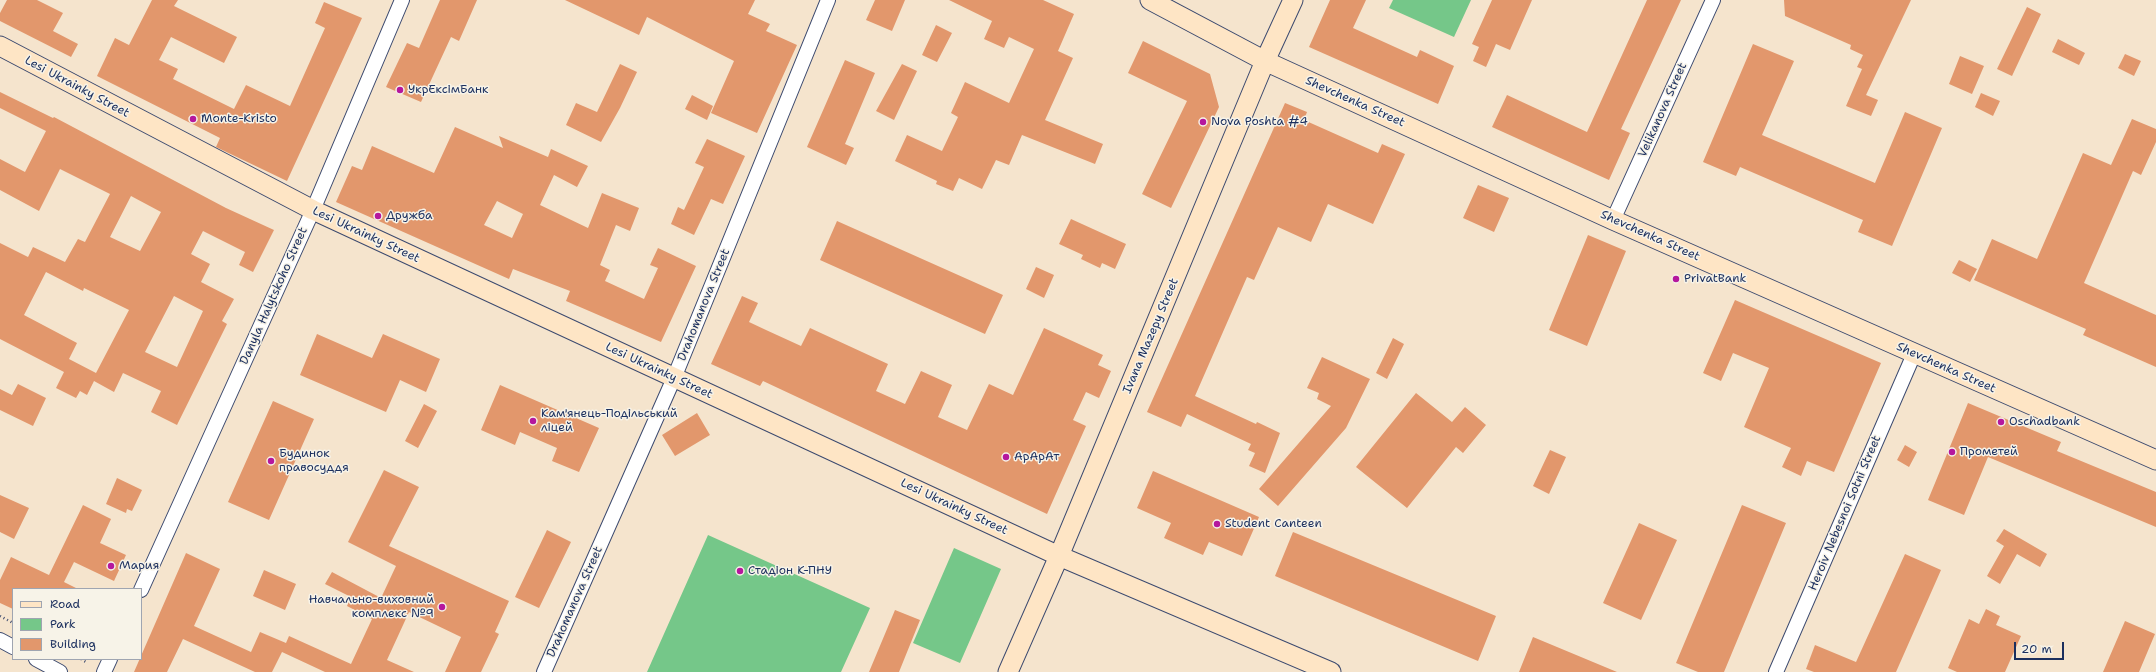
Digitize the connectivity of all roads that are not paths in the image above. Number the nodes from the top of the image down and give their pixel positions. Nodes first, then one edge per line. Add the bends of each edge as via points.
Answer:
1 (402, 0) edge
2 (828, 0) edge
3 (1150, 0) edge
4 (1293, 0) edge
5 (1713, 0) edge
6 (0, 46) edge
7 (1265, 61) junction
8 (313, 210) junction
9 (1614, 220) junction
10 (1914, 354) junction
11 (674, 378) junction
12 (2156, 460) edge
13 (1059, 556) junction
14 (142, 588) edge
15 (0, 640) edge
16 (12, 646) edge
17 (38, 660) edge
18 (110, 660) edge
19 (60, 672) edge
20 (104, 672) edge
21 (544, 672) edge
22 (1008, 672) edge
23 (1331, 672) edge
24 (1776, 672) edge

1 - 8 street, Danyla Halytskoho Street
2 - 11 street, Drahomanova Street
3 - 7 street, Shevchenka Street
4 - 7 street, Ivana Mazepy Street
5 - 9 street, Velikanova Street
6 - 8 street, Lesi Ukrainky Street
7 - 9 street, Shevchenka Street
7 - 13 street, Ivana Mazepy Street
8 - 11 street, Lesi Ukrainky Street
8 - 14 street, Danyla Halytskoho Street
9 - 10 street, Shevchenka Street
10 - 12 street, Shevchenka Street
10 - 24 street, Heroiv Nebesnoi Sotni Street
11 - 13 street, Lesi Ukrainky Street
11 - 21 street, Drahomanova Street
13 - 22 street, Ivana Mazepy Street
13 - 23 street, Lesi Ukrainky Street
15 - 16 street
17 - 19 street
18 - 20 street

